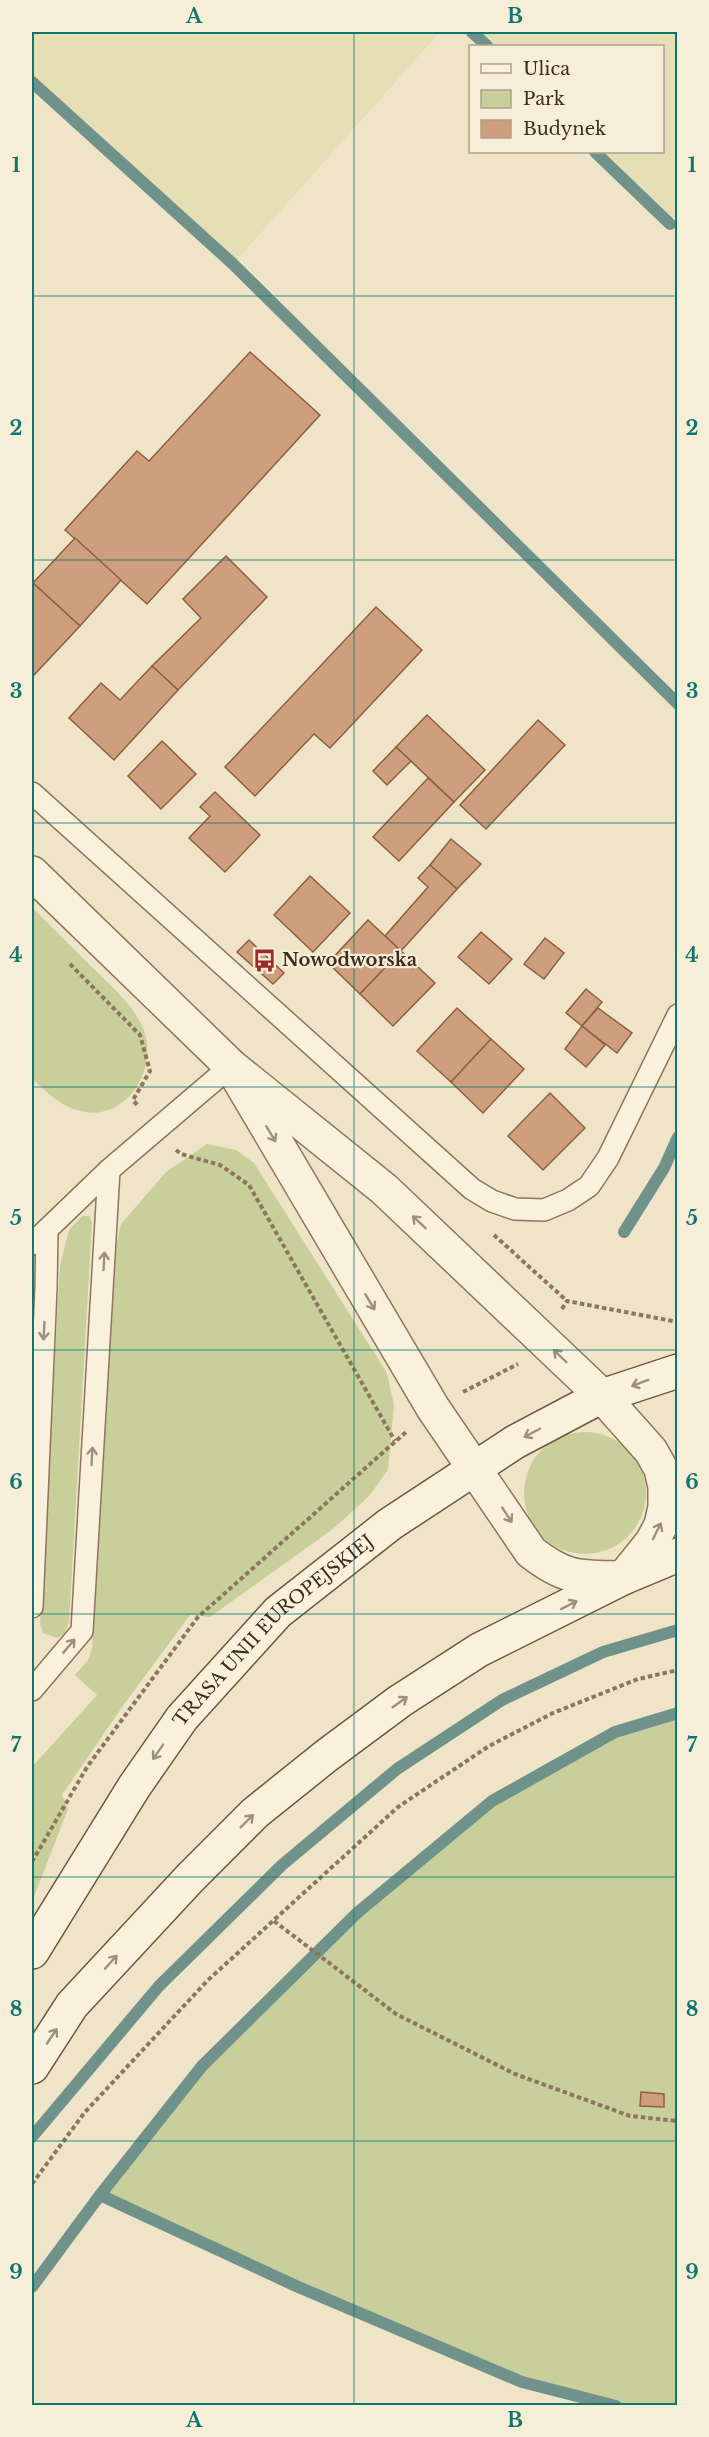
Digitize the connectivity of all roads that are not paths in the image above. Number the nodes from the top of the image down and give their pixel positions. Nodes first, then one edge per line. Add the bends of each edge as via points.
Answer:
1 (32, 793) edge
2 (32, 873) edge
3 (678, 1015) edge
4 (231, 1066) junction
5 (109, 1170) junction
6 (39, 1237) edge
7 (46, 1288) junction
8 (32, 1305) edge
9 (678, 1371) edge
10 (603, 1396) junction
11 (475, 1467) junction
12 (678, 1555) edge
13 (623, 1578) junction
14 (32, 1606) edge
15 (32, 1690) edge
16 (32, 1952) edge
17 (32, 2067) edge

1 - 3 lane via 472,1189 503,1205 544,1210 589,1186 608,1158
2 - 4 main road
4 - 5 lane
10 -> 4 main road via 384,1189
4 -> 11 main road via 433,1408
5 - 6 lane
15 -> 5 lane via 82,1631
6 - 7 lane
7 - 8 lane
7 -> 14 lane
9 -> 10 main road
10 -> 11 main road, TRASA UNII EUROPEJSKIEJ
13 -> 10 main road via 661,1525 665,1487 651,1451
11 -> 13 main road via 531,1552 548,1566 566,1575
11 -> 16 main road, TRASA UNII EUROPEJSKIEJ via 390,1524 278,1612 182,1718 134,1787
12 - 13 main road
17 -> 13 main road via 80,1997 255,1813 400,1701 479,1650

